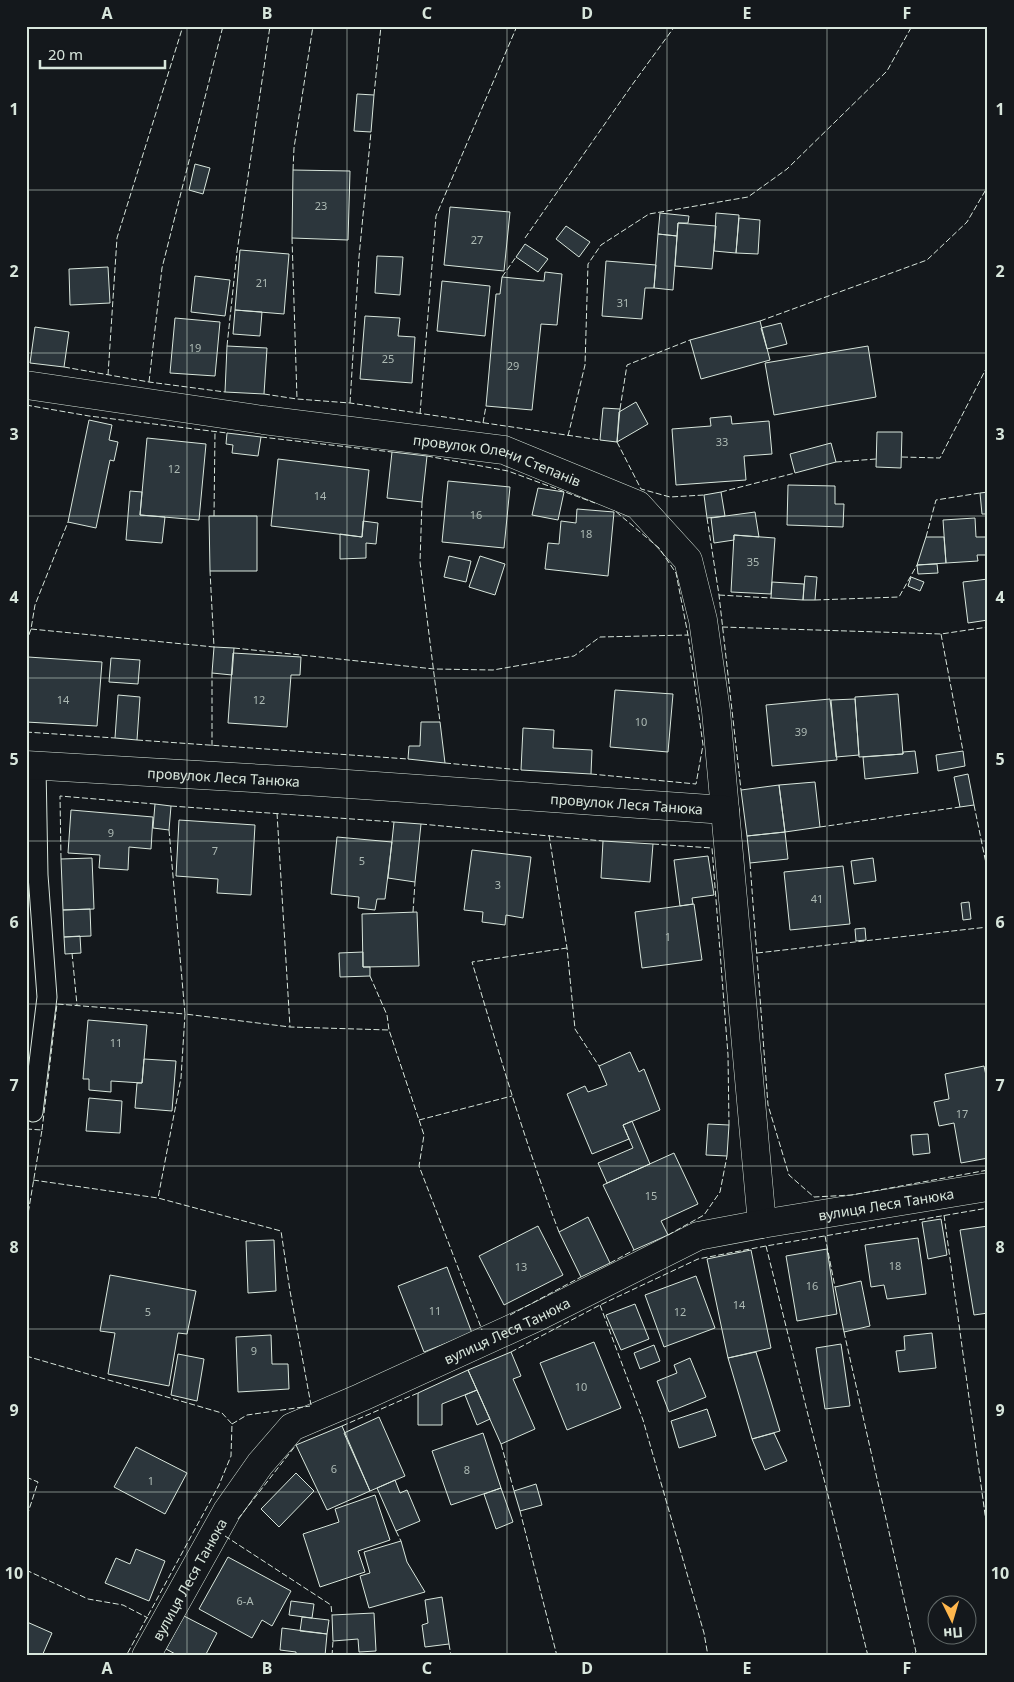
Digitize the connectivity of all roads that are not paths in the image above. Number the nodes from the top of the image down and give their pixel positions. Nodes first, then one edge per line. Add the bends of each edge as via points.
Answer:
1 (26, 384) edge
2 (31, 765) edge
3 (725, 810) junction
4 (32, 1112) dead end
5 (988, 1187) edge
6 (762, 1224) junction
7 (146, 1656) edge

1 - 3 street, провулок Олени Степанів via 263,420 504,450 638,506 688,560 703,620
2 - 3 street, провулок Леся Танюка
2 - 4 lane via 47,997
3 - 6 street
5 - 6 street, вулиця Леся Танюка
6 - 7 street, вулиця Леся Танюка via 698,1236 537,1317 292,1427 260,1464 228,1511

